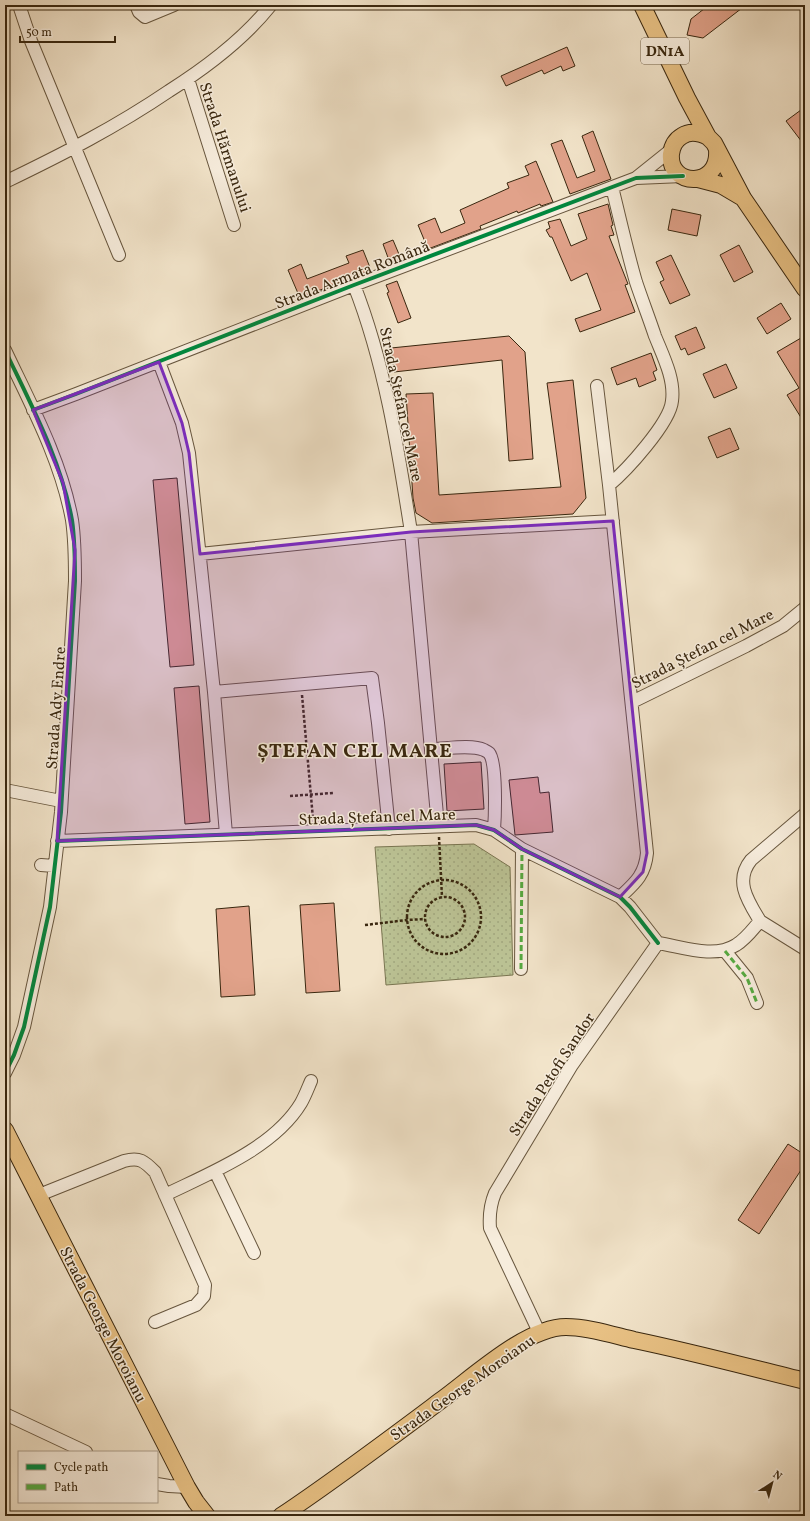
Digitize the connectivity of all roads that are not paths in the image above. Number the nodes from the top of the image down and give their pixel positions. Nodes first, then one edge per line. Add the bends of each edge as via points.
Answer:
1 (19, 5) edge
2 (136, 5) edge
3 (174, 5) edge
4 (271, 5) edge
5 (642, 5) edge
6 (188, 79) junction
7 (687, 98) junction
8 (713, 144) junction
9 (674, 145) junction
10 (76, 148) junction
11 (636, 178) junction
12 (690, 178) junction
13 (5, 182) edge
14 (612, 187) junction
15 (743, 198) junction
16 (234, 225) dead end
17 (119, 254) dead end
18 (804, 284) edge
19 (354, 285) junction
20 (5, 350) edge
21 (159, 362) junction
22 (597, 386) dead end
23 (33, 410) junction
24 (609, 485) junction
25 (612, 520) junction
26 (411, 532) junction
27 (200, 554) junction
28 (805, 608) edge
29 (214, 692) junction
30 (632, 702) junction
31 (431, 749) junction
32 (5, 790) edge
33 (61, 801) junction
34 (805, 814) edge
35 (438, 826) junction
36 (390, 828) junction
37 (494, 830) junction
38 (226, 834) junction
39 (57, 841) junction
40 (522, 849) junction
41 (41, 865) dead end
42 (54, 866) junction
43 (620, 897) junction
44 (760, 921) junction
45 (658, 943) junction
46 (805, 949) edge
47 (725, 951) junction
48 (521, 968) dead end
49 (757, 1003) dead end
50 (5, 1073) edge
51 (311, 1081) dead end
52 (5, 1130) edge
53 (215, 1171) junction
54 (39, 1195) junction
55 (165, 1195) junction
56 (254, 1253) dead end
57 (155, 1322) dead end
58 (539, 1332) junction
59 (805, 1381) edge
60 (5, 1414) edge
61 (84, 1451) edge
62 (158, 1484) edge
63 (187, 1487) junction
64 (207, 1516) edge
65 (280, 1516) edge

1 - 10 street via 31,42
2 - 3 street via 142,16 146,17
4 - 6 street, Strada Hărmanului via 224,52
5 - 7 main road, DN1A
6 - 10 street, Strada Hărmanului
6 - 16 street, Strada Hărmanului
7 - 8 main road, DN1A
7 - 9 main road via 686,117
8 - 9 main road via 695,132 682,136
8 - 12 main road via 716,165 705,176
8 - 15 main road, DN1A
9 - 11 street
9 - 12 main road via 671,158 673,165 677,172
10 - 13 street, Strada Hărmanului
10 - 17 street
11 - 12 street, Strada Armata Română
11 - 14 street, Strada Armata Română
12 - 15 main road via 721,185
14 - 19 street, Strada Armata Română
14 - 24 street via 636,282 671,382 672,401 662,424 621,475
15 - 18 main road, DN1A
19 - 21 street, Strada Armata Română
19 - 26 street, Strada Ștefan cel Mare via 366,315 381,370
20 - 23 street, Strada Ady Endre
21 - 23 street, Strada Armata Română
21 - 27 street via 182,423 189,452
22 - 24 street, Strada Ștefan cel Mare
23 - 33 street, Strada Ady Endre via 50,446 63,483 72,520 75,550 75,589
24 - 25 street, Strada Ștefan cel Mare
25 - 26 street
25 - 30 street, Strada Ștefan cel Mare
26 - 27 street
26 - 31 street, Strada Ștefan cel Mare
27 - 29 street
28 - 30 street, Strada Ștefan cel Mare via 783,626
29 - 36 street via 372,678
29 - 38 street
30 - 43 street, Strada Ștefan cel Mare via 647,858 644,872
31 - 35 street, Strada Ștefan cel Mare
31 - 37 street via 474,747 489,753 492,761
32 - 33 street
33 - 39 street, Strada Ady Endre
34 - 44 street via 751,860 743,875 749,902
35 - 36 street, Strada Ștefan cel Mare
35 - 37 street, Strada Ștefan cel Mare via 476,825
36 - 38 street, Strada Ștefan cel Mare
37 - 40 street, Strada Ștefan cel Mare
38 - 39 street, Strada Ștefan cel Mare
39 - 42 street, Strada Ady Endre
40 - 43 street, Strada Ștefan cel Mare
40 - 48 street
41 - 42 street
42 - 50 street, Strada Ady Endre via 50,907 24,1027
43 - 45 street, Strada Ștefan cel Mare
44 - 46 street
44 - 47 street via 737,945
45 - 47 street via 707,952
45 - 58 street, Strada Petofi Sandor via 572,1065 491,1203 490,1228
47 - 49 street via 747,978
51 - 53 street via 301,1103 265,1142
52 - 54 main road, Strada George Moroianu
53 - 55 street
53 - 56 street
54 - 55 street via 135,1158 145,1162 155,1172
54 - 63 main road, Strada George Moroianu
55 - 57 street via 205,1285 204,1296 196,1305
58 - 59 main road, Strada George Moroianu via 566,1327 591,1330 684,1350
58 - 65 main road, Strada George Moroianu via 499,1357
60 - 61 street
62 - 63 street
63 - 64 main road, Strada George Moroianu

